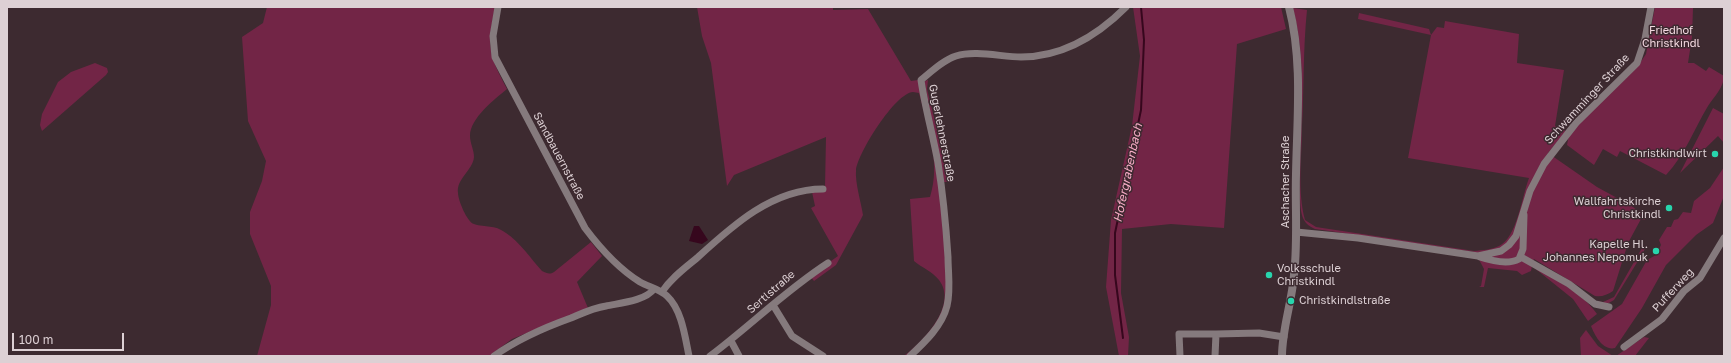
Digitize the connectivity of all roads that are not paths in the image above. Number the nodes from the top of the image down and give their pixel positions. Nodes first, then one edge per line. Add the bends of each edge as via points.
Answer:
1 (498, 7) edge
2 (1126, 7) edge
3 (1289, 7) edge
4 (1651, 7) edge
5 (823, 189) dead end
6 (1524, 209) junction
7 (1296, 232) junction
8 (1724, 238) edge
9 (1478, 256) junction
10 (1521, 257) junction
11 (828, 263) dead end
12 (654, 289) junction
13 (662, 292) junction
14 (773, 306) junction
15 (1608, 307) dead end
16 (1216, 334) junction
17 (1284, 337) junction
18 (731, 341) junction
19 (1624, 347) dead end
20 (494, 356) edge
21 (690, 356) edge
22 (710, 356) edge
23 (739, 356) edge
24 (823, 356) edge
25 (910, 356) edge
26 (1180, 356) edge
27 (1215, 356) edge
28 (1282, 356) edge

1 - 12 street, Sandbauernstraße via 493,36 495,57 585,228 595,242 626,272
2 - 25 street, Gugerlehnerstraße via 1102,29 1063,50 1021,57 987,54 957,56 938,66 921,80 943,196 949,296 940,322
3 - 7 street, Aschacher Straße via 1296,41 1298,69
4 - 6 street, Schwamminger Straße via 1637,63 1576,123 1552,153 1535,178
5 - 13 street via 809,189 791,194 737,222
6 - 9 street, Schwamminger Straße via 1516,236 1509,245 1495,254
6 - 10 street via 1525,229
7 - 9 street, Schwamminger Straße via 1358,238
7 - 17 street, Aschacher Straße via 1293,289
8 - 19 street, Pufferweg via 1700,278 1684,291 1662,319
9 - 10 street via 1502,262 1517,261
10 - 15 street via 1569,284 1595,304
11 - 14 street, Sertlstraße via 805,277
12 - 13 street, Sandbauernstraße
12 - 20 street via 639,298 587,310 545,327 516,341
13 - 21 street, Sandbauernstraße via 668,296 681,320
14 - 18 street, Sertlstraße
14 - 24 street via 792,336
16 - 17 street via 1259,333
16 - 26 street via 1179,334
16 - 27 street
17 - 28 street, Aschacher Straße
18 - 22 street, Sertlstraße
18 - 23 street

